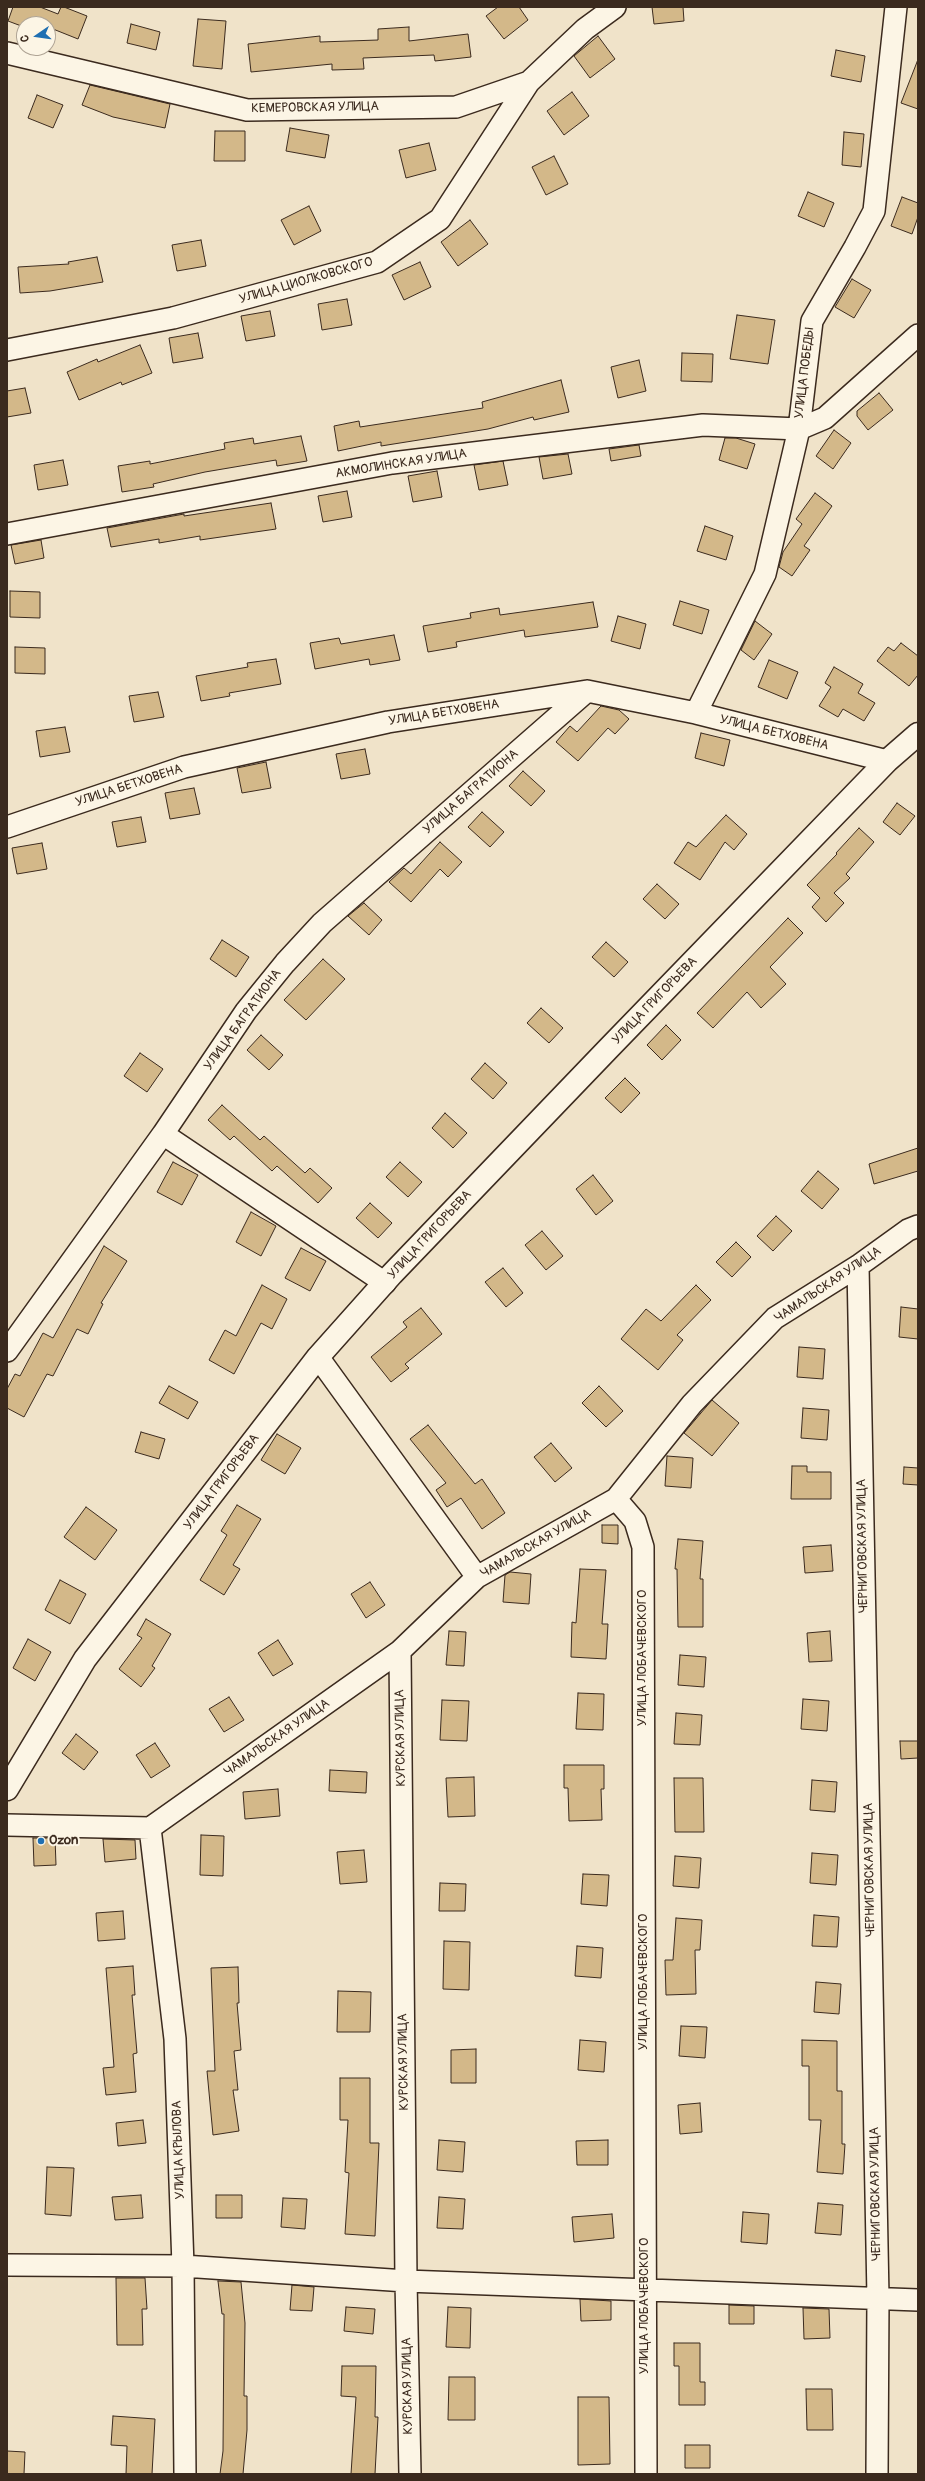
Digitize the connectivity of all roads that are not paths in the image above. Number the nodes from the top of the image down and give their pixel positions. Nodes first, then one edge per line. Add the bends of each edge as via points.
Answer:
1 (615, 7) edge
2 (896, 7) edge
3 (7, 53) edge
4 (529, 82) junction
5 (918, 335) edge
6 (7, 350) edge
7 (799, 429) junction
8 (7, 534) edge
9 (587, 690) junction
10 (696, 713) junction
11 (918, 734) edge
12 (887, 761) junction
13 (7, 827) edge
14 (163, 1134) junction
15 (918, 1226) edge
16 (858, 1266) junction
17 (385, 1283) junction
18 (7, 1351) edge
19 (318, 1357) junction
20 (616, 1498) junction
21 (477, 1577) junction
22 (400, 1651) junction
23 (7, 1789) edge
24 (7, 1826) edge
25 (150, 1828) junction
26 (7, 2265) edge
27 (182, 2266) junction
28 (406, 2281) junction
29 (644, 2291) junction
30 (878, 2297) junction
31 (918, 2300) edge
32 (186, 2474) edge
33 (410, 2474) edge
34 (646, 2474) edge
35 (877, 2474) edge

1 - 4 street, УЛИЦА ЦИОЛКОВСКОГО via 585,29
2 - 7 street, УЛИЦА ПОБЕДЫ via 874,211 812,321
3 - 4 street, КЕМЕРОВСКАЯ УЛИЦА via 247,110 456,107
4 - 6 street, УЛИЦА ЦИОЛКОВСКОГО via 440,219 377,262 173,318
5 - 7 street via 825,418
7 - 8 street, АКМОЛИНСКАЯ УЛИЦА via 703,425 392,463
7 - 10 street, УЛИЦА ПОБЕДЫ via 765,574
9 - 10 street, УЛИЦА БЕТХОВЕНА
9 - 13 street, УЛИЦА БЕТХОВЕНА via 388,722 184,767
9 - 14 street, УЛИЦА БАГРАТИОНА via 317,929 246,1011
10 - 12 street, УЛИЦА БЕТХОВЕНА
11 - 12 main road, УЛИЦА ГРИГОРЬЕВА
12 - 17 main road, УЛИЦА ГРИГОРЬЕВА
14 - 17 street
14 - 18 street, УЛИЦА БАГРАТИОНА
15 - 16 street, ЧАМАЛЬСКАЯ УЛИЦА via 908,1230
16 - 20 street, ЧАМАЛЬСКАЯ УЛИЦА via 776,1318 692,1404
16 - 30 street, ЧЕРНИГОВСКАЯ УЛИЦА
17 - 19 main road, УЛИЦА ГРИГОРЬЕВА
19 - 21 street
19 - 23 main road, УЛИЦА ГРИГОРЬЕВА via 86,1659
20 - 21 street, ЧАМАЛЬСКАЯ УЛИЦА
20 - 29 street, УЛИЦА ЛОБАЧЕВСКОГО via 635,1522 643,1547
21 - 22 street, ЧАМАЛЬСКАЯ УЛИЦА
22 - 25 street, ЧАМАЛЬСКАЯ УЛИЦА
22 - 28 street, КУРСКАЯ УЛИЦА
24 - 25 street
25 - 27 street, УЛИЦА КРЫЛОВА via 175,2039
26 - 27 street
27 - 28 street
27 - 32 street, УЛИЦА КРЫЛОВА
28 - 29 street
28 - 33 street, КУРСКАЯ УЛИЦА
29 - 30 street
29 - 34 street, УЛИЦА ЛОБАЧЕВСКОГО
30 - 31 street
30 - 35 street, ЧЕРНИГОВСКАЯ УЛИЦА

